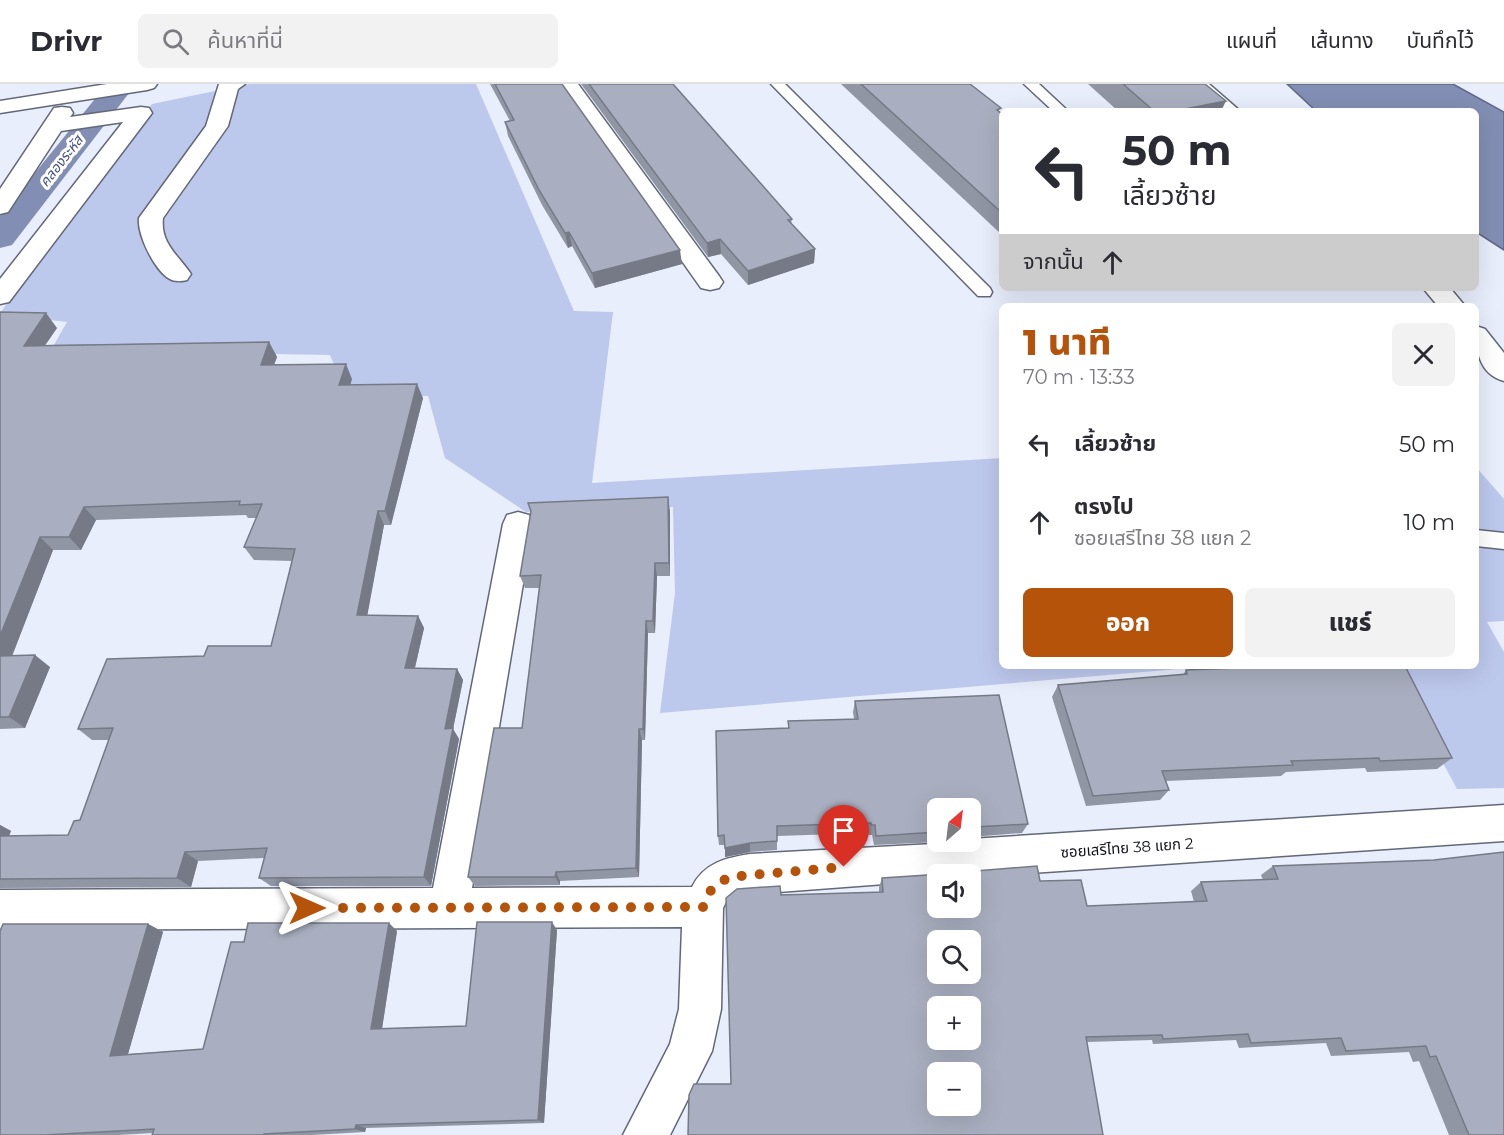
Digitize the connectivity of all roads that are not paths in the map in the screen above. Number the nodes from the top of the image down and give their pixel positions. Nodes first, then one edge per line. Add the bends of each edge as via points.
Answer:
1 (147, 84) edge
2 (235, 84) edge
3 (567, 84) edge
4 (778, 84) edge
5 (1031, 84) edge
6 (1196, 84) edge
7 (0, 107) edge
8 (1058, 108) edge
9 (1225, 108) edge
10 (55, 116) junction
11 (0, 207) edge
12 (178, 273) dead end
13 (710, 282) dead end
14 (1439, 291) edge
15 (984, 292) dead end
16 (0, 296) edge
17 (1449, 303) edge
18 (1479, 339) edge
19 (1504, 372) edge
20 (518, 524) dead end
21 (1479, 538) edge
22 (1504, 541) edge
23 (1504, 823) edge
24 (703, 907) junction
25 (449, 908) junction
26 (0, 910) edge
27 (646, 1135) edge

1 - 10 street
2 - 12 street via 229,85 217,126 151,219 151,238
3 - 13 street
4 - 15 lane
5 - 8 lane
6 - 9 street
7 - 10 street
10 - 11 street
10 - 16 street via 141,113
14 - 17 street
18 - 19 street
20 - 25 street
21 - 22 lane
23 - 24 street, ซอยเสรีไทย 38 แยก 2 via 750,873 729,877 712,888
24 - 25 street
24 - 27 street via 700,1009 690,1052
25 - 26 street

